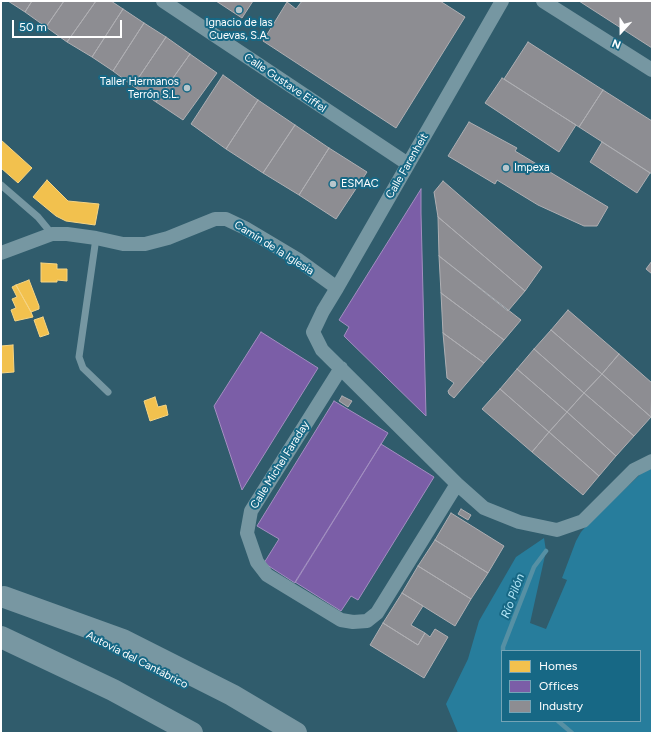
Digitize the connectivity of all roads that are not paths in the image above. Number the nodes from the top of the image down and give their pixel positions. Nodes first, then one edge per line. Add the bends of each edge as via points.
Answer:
1 (163, 1) edge
2 (502, 1) edge
3 (543, 1) edge
4 (652, 70) edge
5 (408, 164) junction
6 (1, 185) edge
7 (52, 234) junction
8 (96, 238) junction
9 (1, 253) edge
10 (337, 288) junction
11 (341, 368) junction
12 (108, 392) dead end
13 (652, 461) edge
14 (458, 484) junction
15 (3, 596) edge
16 (1, 638) edge
17 (164, 733) edge
18 (192, 733) edge
19 (269, 733) edge
20 (296, 733) edge

1 - 5 street, Calle Gustave Eiffel
2 - 5 street, Calle Farenheit
3 - 4 street
5 - 10 street, Calle Farenheit
6 - 7 lane via 38,217
7 - 8 street, Camín de la Iglesia
7 - 9 street, Camín de la Iglesia
8 - 10 street, Camín de la Iglesia via 122,244 145,244 168,238 215,219 226,219 297,259
8 - 12 lane via 78,357 83,368
10 - 11 street, Calle Farenheit via 313,332 322,350
11 - 14 street
11 - 14 street, Calle Michel Faraday via 251,511 247,533 257,562 267,575 341,620 367,621 377,613
13 - 14 street via 634,470 583,521 557,530 519,522 484,508
15 - 19 highway, Autovía del Cantábrico via 119,649 226,706
15 - 20 highway via 122,640 232,695
16 - 17 highway
16 - 18 highway via 114,690

